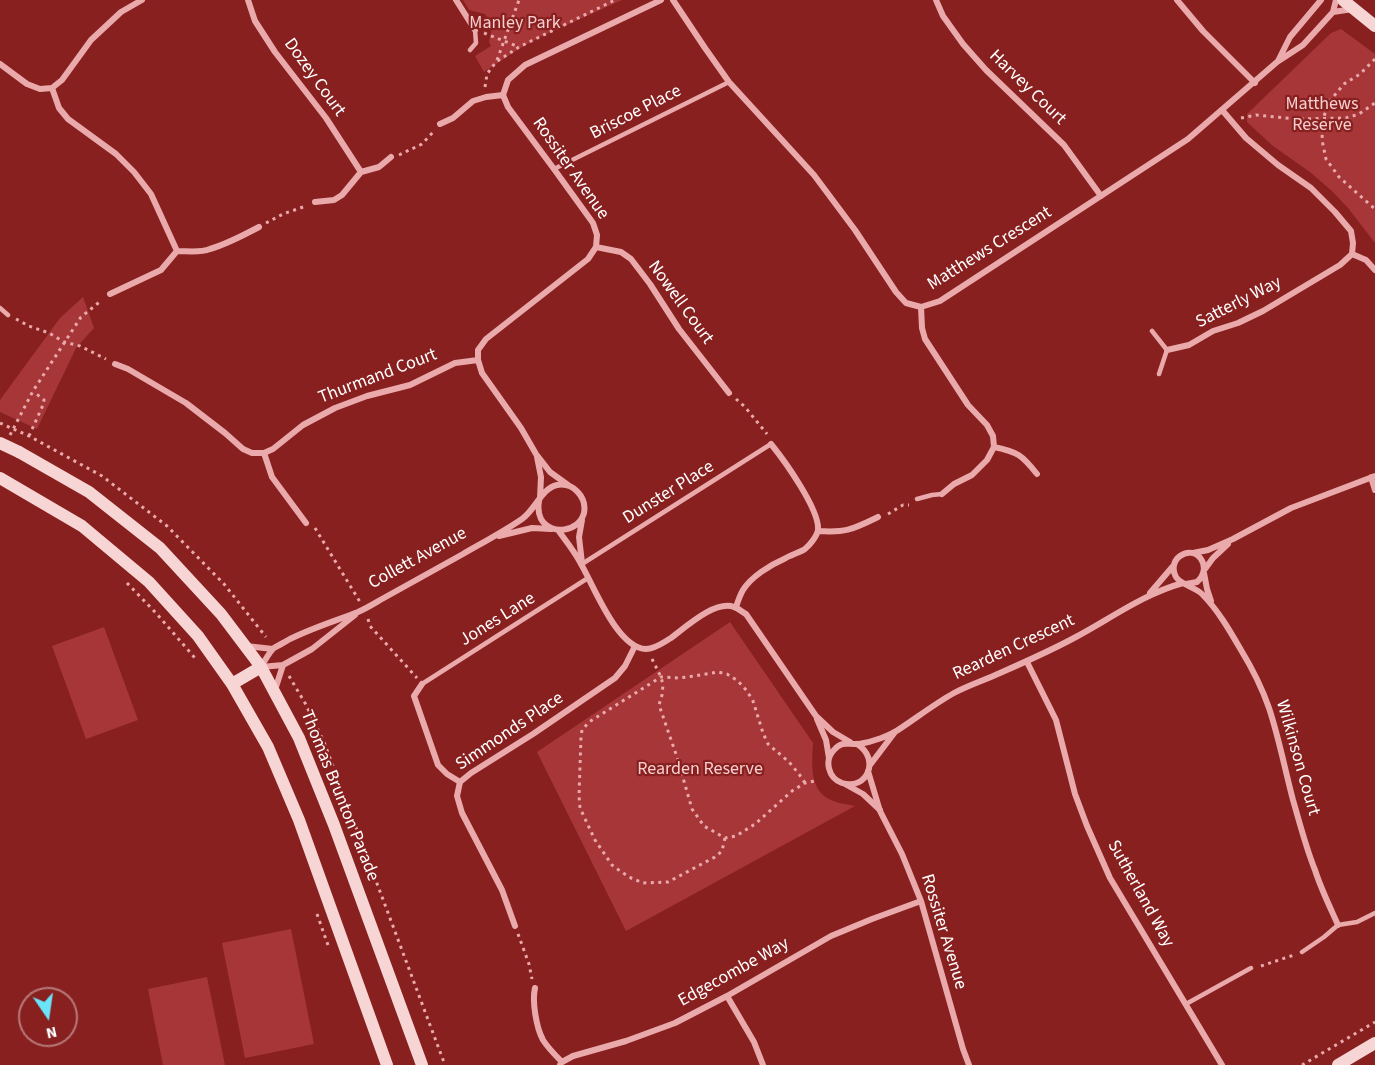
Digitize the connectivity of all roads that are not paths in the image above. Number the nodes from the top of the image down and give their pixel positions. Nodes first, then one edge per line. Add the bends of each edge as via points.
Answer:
1 (142, 0) edge
2 (248, 0) edge
3 (456, 0) edge
4 (661, 0) edge
5 (673, 0) edge
6 (936, 0) edge
7 (1177, 0) edge
8 (1321, 0) edge
9 (1336, 0) edge
10 (1343, 0) edge
11 (1353, 9) junction
12 (1333, 12) junction
13 (1375, 26) edge
14 (475, 30) joint
15 (470, 50) dead end
16 (1277, 62) junction
17 (0, 64) edge
18 (729, 82) junction
19 (1255, 83) junction
20 (52, 88) junction
21 (503, 95) junction
22 (1222, 110) junction
23 (440, 124) road end
24 (391, 157) road end
25 (554, 169) junction
26 (361, 172) junction
27 (1101, 196) junction
28 (315, 202) road end
29 (259, 227) road end
30 (596, 247) junction
31 (177, 251) junction
32 (1352, 254) junction
33 (1375, 270) edge
34 (110, 294) road end
35 (921, 307) junction
36 (0, 308) edge
37 (8, 315) road end
38 (1152, 331) dead end
39 (1167, 350) junction
40 (478, 360) junction
41 (115, 364) road end
42 (1159, 374) dead end
43 (729, 393) road end
44 (4, 440) edge
45 (771, 444) joint
46 (994, 447) junction
47 (264, 453) junction
48 (536, 454) junction
49 (1037, 474) dead end
50 (1373, 476) edge
51 (3, 479) edge
52 (568, 485) junction
53 (1375, 490) edge
54 (942, 494) joint
55 (540, 499) junction
56 (917, 499) road end
57 (583, 515) junction
58 (879, 517) road end
59 (306, 523) dead end
60 (555, 529) junction
61 (818, 531) junction
62 (492, 537) junction
63 (1233, 539) junction
64 (1193, 553) junction
65 (582, 564) junction
66 (1174, 565) junction
67 (1204, 571) junction
68 (588, 578) junction
69 (1185, 583) junction
70 (1147, 596) junction
71 (1213, 606) junction
72 (736, 607) junction
73 (360, 611) junction
74 (245, 646) junction
75 (635, 646) junction
76 (273, 649) junction
77 (1026, 662) junction
78 (283, 665) junction
79 (261, 667) junction
80 (232, 684) junction
81 (422, 684) joint
82 (274, 693) junction
83 (816, 716) junction
84 (896, 732) junction
85 (853, 743) junction
86 (829, 759) junction
87 (869, 768) junction
88 (460, 782) junction
89 (843, 783) junction
90 (880, 811) junction
91 (921, 901) junction
92 (1375, 913) edge
93 (1338, 925) junction
94 (515, 926) road end
95 (1302, 952) road end
96 (1251, 968) road end
97 (534, 987) road end
98 (727, 996) junction
99 (1186, 1004) junction
100 (1375, 1043) edge
101 (561, 1064) edge
102 (387, 1065) edge
103 (422, 1065) edge
104 (763, 1065) edge
105 (969, 1065) edge
106 (1222, 1065) edge
107 (1338, 1065) edge

1 - 20 street via 121,12 91,40
2 - 26 street, Dozey Court via 255,21 270,44
3 - 14 street
4 - 21 street via 525,65 508,80
5 - 18 street, Matthews Crescent
6 - 27 street, Harvey Court via 963,44 1064,145
7 - 19 street
8 - 16 street, Matthews Crescent via 1290,37
9 - 12 street, Matthews Crescent
10 - 11 street
11 - 12 street
11 - 13 street
12 - 16 street, Matthews Crescent via 1303,45
14 - 15 lane via 476,43
16 - 19 street, Matthews Crescent
17 - 20 street via 27,84
18 - 25 lane, Briscoe Place
18 - 35 street, Matthews Crescent via 814,176 896,292 906,303
19 - 22 street, Matthews Crescent
20 - 31 street via 68,119 116,154 146,186
21 - 23 street via 473,101
21 - 25 street, Rossiter Avenue
22 - 27 street, Matthews Crescent via 1188,139
22 - 32 street via 1246,138 1311,188 1335,212 1351,231
24 - 26 street via 379,167
25 - 30 street, Rossiter Avenue via 593,223
26 - 28 street via 342,195
27 - 35 street, Matthews Crescent via 940,301
29 - 31 street via 209,250
30 - 40 street, Rossiter Avenue via 588,259 486,339 477,350
30 - 43 street, Nowell Court via 621,252 631,260
31 - 34 street via 161,270
32 - 33 street via 1366,260
32 - 39 street, Satterly Way via 1263,311 1189,345
35 - 46 street via 925,339 968,405 987,425
36 - 37 lane
38 - 39 lane
39 - 42 lane
40 - 47 street, Thurmand Court via 455,363 410,385 335,408
40 - 48 street via 482,373
41 - 47 street via 186,403 243,449
44 - 74 street, Thomas Brunton Parade, bridge via 89,492 160,548 222,614
45 - 61 street via 809,502
45 - 65 lane, Dunster Place
46 - 49 street via 1025,458
46 - 54 street via 972,475
47 - 59 street via 272,477
48 - 52 street via 550,472
48 - 55 street
50 - 53 street
50 - 63 street via 1291,508
51 - 80 street via 82,526 149,582 198,636
52 - 55 street via 548,488
52 - 57 street via 581,495
54 - 56 lane
55 - 60 street via 541,519
55 - 62 street, Collett Avenue via 524,517
57 - 60 street via 573,527
57 - 65 street via 579,537
58 - 61 street via 850,530
60 - 62 street, Collett Avenue via 532,528
60 - 65 street
61 - 72 street via 805,548 753,578
62 - 73 street, Collett Avenue
63 - 64 street
63 - 67 street
64 - 66 street via 1181,555
64 - 67 street via 1202,559
65 - 68 street
66 - 69 street via 1176,577
66 - 70 street, Rearden Crescent
67 - 69 street via 1197,582
67 - 71 street, Wilkinson Court
68 - 75 street via 606,613
68 - 81 lane, Jones Lane
69 - 70 street, Rearden Crescent
69 - 71 street, Wilkinson Court
70 - 77 street, Rearden Crescent
71 - 93 street, Wilkinson Court via 1252,669 1269,708 1315,870
72 - 75 street via 722,605 711,610 660,645 647,649
72 - 83 street via 746,614
73 - 76 street, Collett Avenue
73 - 78 street, Collett Avenue via 312,649
74 - 76 street
74 - 79 street, Thomas Brunton Parade
75 - 88 street, Simmonds Place via 615,678
76 - 79 street, Collett Avenue
77 - 84 street, Rearden Crescent via 955,693
77 - 99 street, Sutherland Way via 1056,720 1075,794 1110,878
78 - 79 street, Collett Avenue
78 - 82 street
79 - 80 street, Collett Avenue
79 - 82 street, Thomas Brunton Parade
80 - 102 street via 268,747 299,820
81 - 88 street via 414,696 438,765
82 - 103 street, Thomas Brunton Parade via 299,738 334,825
83 - 85 street
83 - 86 street
84 - 85 street, Rearden Crescent
84 - 87 street, Rearden Crescent
85 - 86 street via 836,747
85 - 87 street via 867,752
86 - 89 street via 831,774
87 - 89 street via 855,783
87 - 90 street, Rossiter Avenue
88 - 94 street, Simmonds Place via 457,796 462,813 502,890
89 - 90 street, Rossiter Avenue
90 - 91 street, Rossiter Avenue
91 - 98 street, Edgecombe Way via 831,936
91 - 105 street, Rossiter Avenue
92 - 93 lane via 1357,922
93 - 95 lane
96 - 99 lane
97 - 101 street via 541,1037
98 - 101 street, Edgecombe Way via 675,1023 573,1056
98 - 104 street
99 - 106 street, Sutherland Way
100 - 107 street

